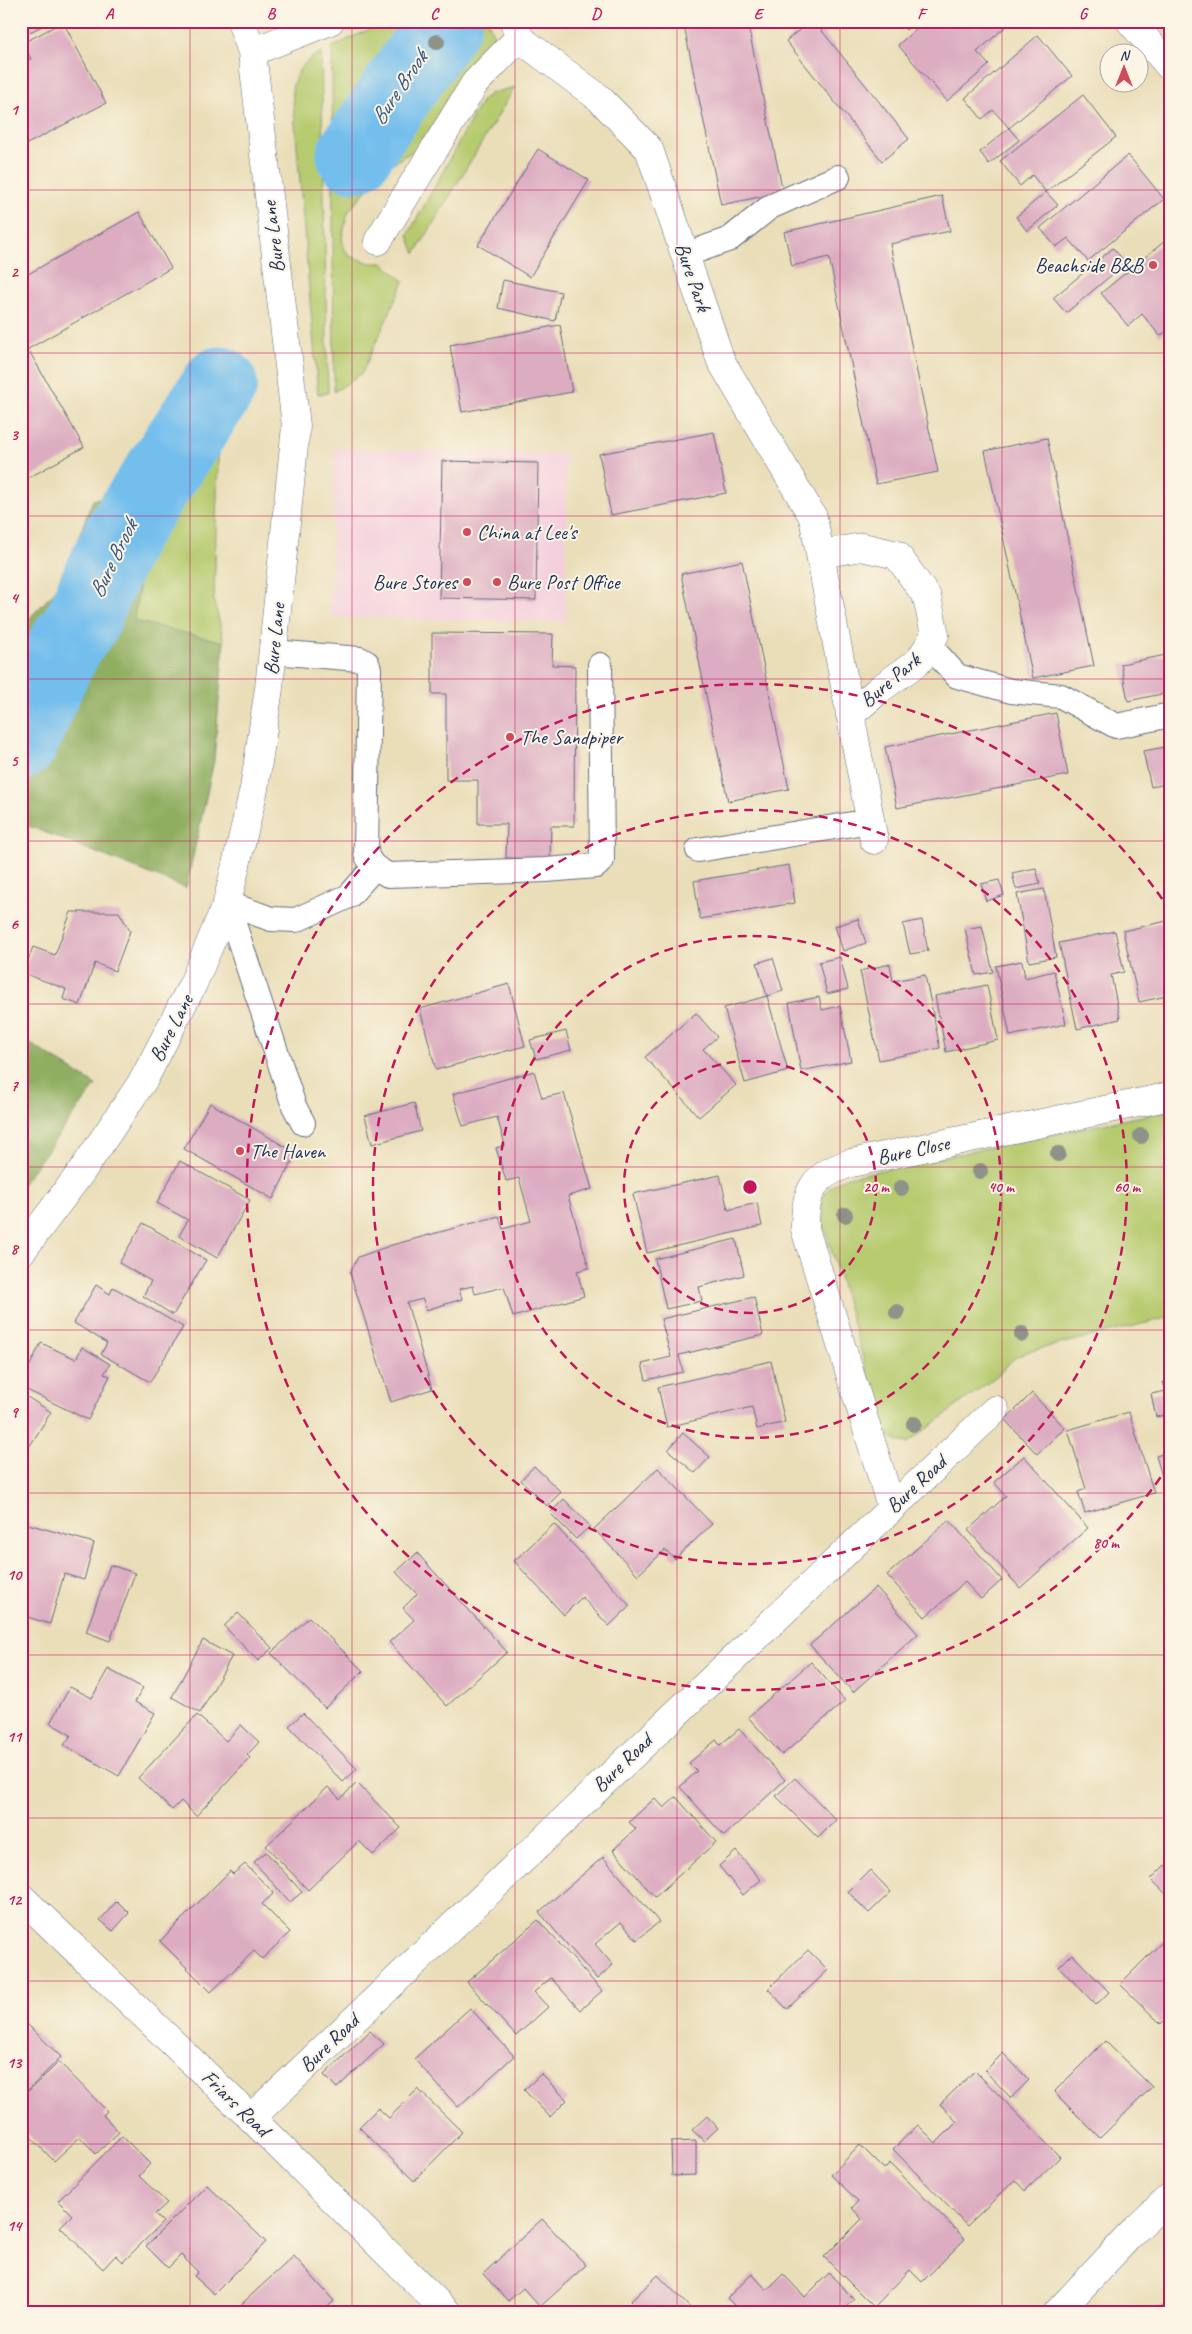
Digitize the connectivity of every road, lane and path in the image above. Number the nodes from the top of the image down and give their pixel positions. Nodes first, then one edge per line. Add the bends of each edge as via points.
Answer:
1 (240, 21) edge
2 (330, 21) edge
3 (1130, 21) edge
4 (516, 30) edge
5 (252, 52) junction
6 (1171, 68) edge
7 (838, 177) dead end
8 (378, 241) dead end
9 (685, 255) junction
10 (820, 554) junction
11 (929, 645) junction
12 (273, 652) junction
13 (600, 665) dead end
14 (850, 714) junction
15 (1171, 715) edge
16 (872, 830) joint
17 (698, 850) dead end
18 (374, 868) junction
19 (227, 903) junction
20 (1171, 1096) edge
21 (303, 1123) dead end
22 (21, 1252) edge
23 (995, 1410) dead end
24 (891, 1506) junction
25 (21, 1897) edge
26 (251, 2118) junction
27 (1171, 2196) edge
28 (448, 2313) edge
29 (1057, 2313) edge

1 - 5 street, Bure Lane
2 - 5 street
3 - 6 street
4 - 8 street, Bure Park via 475,83
4 - 9 street, Bure Park via 599,98 649,149
5 - 12 street, Bure Lane via 296,426
7 - 9 lane via 770,207 730,239
9 - 10 street, Bure Park via 721,361 813,517
10 - 11 street, Bure Park via 862,547 897,555 927,597 935,635
10 - 14 street, Bure Park
11 - 14 street, Bure Park via 919,661
11 - 15 lane via 957,676 1011,692 1061,696 1116,726
12 - 18 lane via 360,659 367,663 366,852
12 - 19 street, Bure Lane via 254,789
13 - 18 lane via 602,860 596,866 388,875
14 - 16 street, Bure Park
16 - 17 lane
18 - 19 lane via 348,896 296,920 271,919
19 - 21 lane via 294,1106
19 - 22 street, Bure Lane via 193,984 144,1079 82,1171
20 - 24 street, Bure Close via 850,1163 833,1168 816,1181 805,1205 805,1229
23 - 24 street, Bure Road
24 - 26 street, Bure Road
25 - 26 street, Friars Road
26 - 28 street, Friars Road
27 - 29 street

